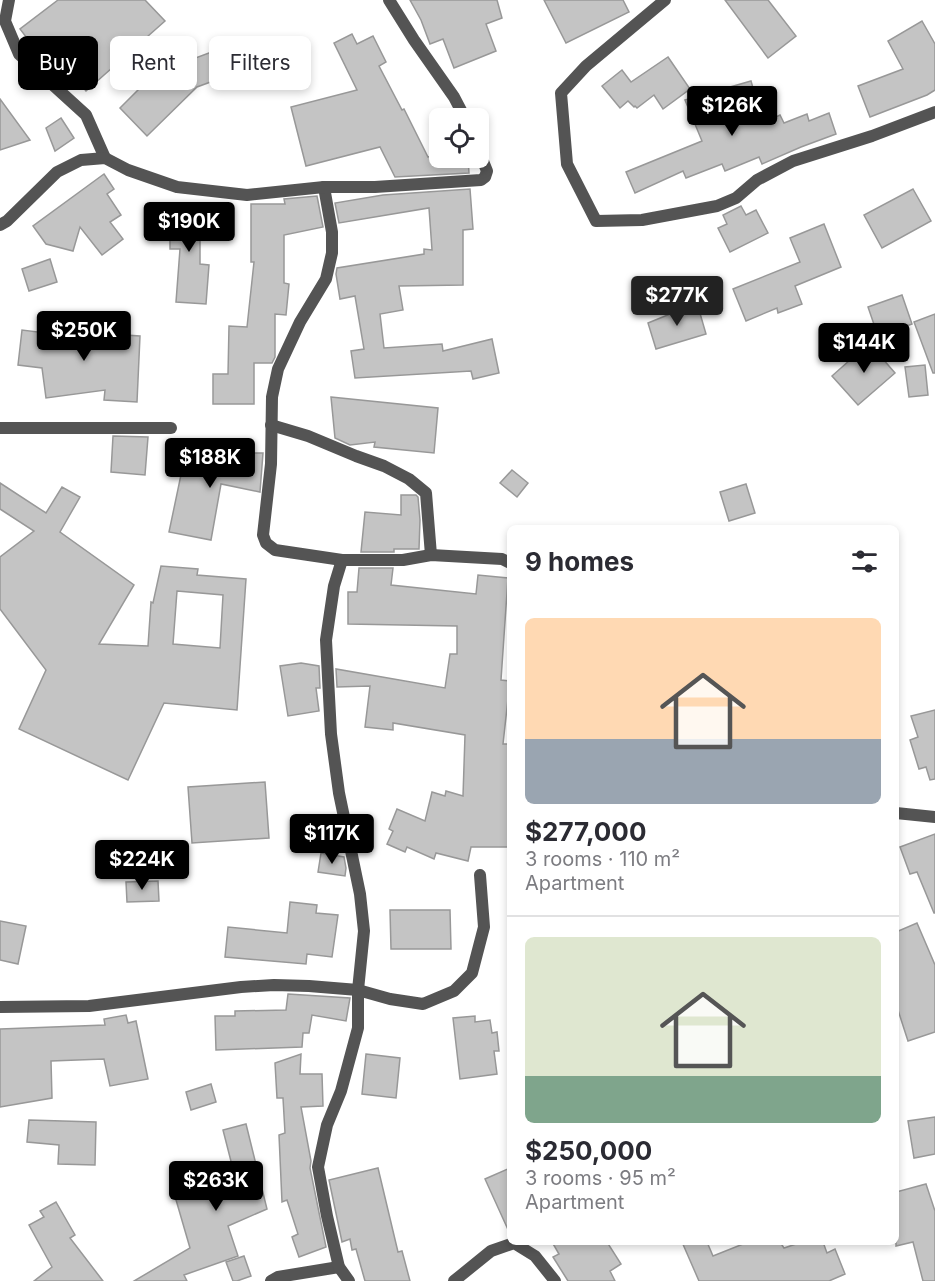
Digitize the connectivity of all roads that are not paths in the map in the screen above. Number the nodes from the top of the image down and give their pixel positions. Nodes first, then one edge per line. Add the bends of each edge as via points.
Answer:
1 (9, 0) edge
2 (390, 0) edge
3 (665, 0) edge
4 (460, 108) edge
5 (935, 112) edge
6 (105, 158) junction
7 (486, 168) edge
8 (324, 187) junction
9 (0, 225) edge
10 (271, 425) junction
11 (0, 428) edge
12 (171, 428) dead end
13 (431, 555) junction
14 (342, 560) junction
15 (507, 562) edge
16 (899, 813) edge
17 (935, 817) edge
18 (480, 875) dead end
19 (358, 990) junction
20 (0, 1007) edge
21 (508, 1245) edge
22 (517, 1245) edge
23 (339, 1267) junction
24 (271, 1281) edge
25 (349, 1281) edge
26 (453, 1281) edge
27 (555, 1281) edge

1 - 6 street via 5,21 19,54 86,115
2 - 4 street
3 - 5 street via 586,66 561,93 567,164 596,221 642,220 717,206 793,161
6 - 8 street via 177,187 247,195
6 - 9 street via 81,160 57,172
7 - 8 street via 481,180
8 - 10 street via 332,253 326,279 278,369
10 - 13 street via 308,436 409,479 426,493
10 - 14 street via 263,535 266,543 275,550
11 - 12 street
13 - 14 street via 403,560
13 - 15 street
14 - 19 street via 326,640 331,734 364,931
16 - 17 street
18 - 19 street via 484,927 472,973 454,991 423,1004
19 - 20 street via 274,985 89,1006
19 - 23 street via 358,1028 318,1167
21 - 26 street via 491,1251
22 - 27 street via 534,1256
23 - 24 street
23 - 25 street

